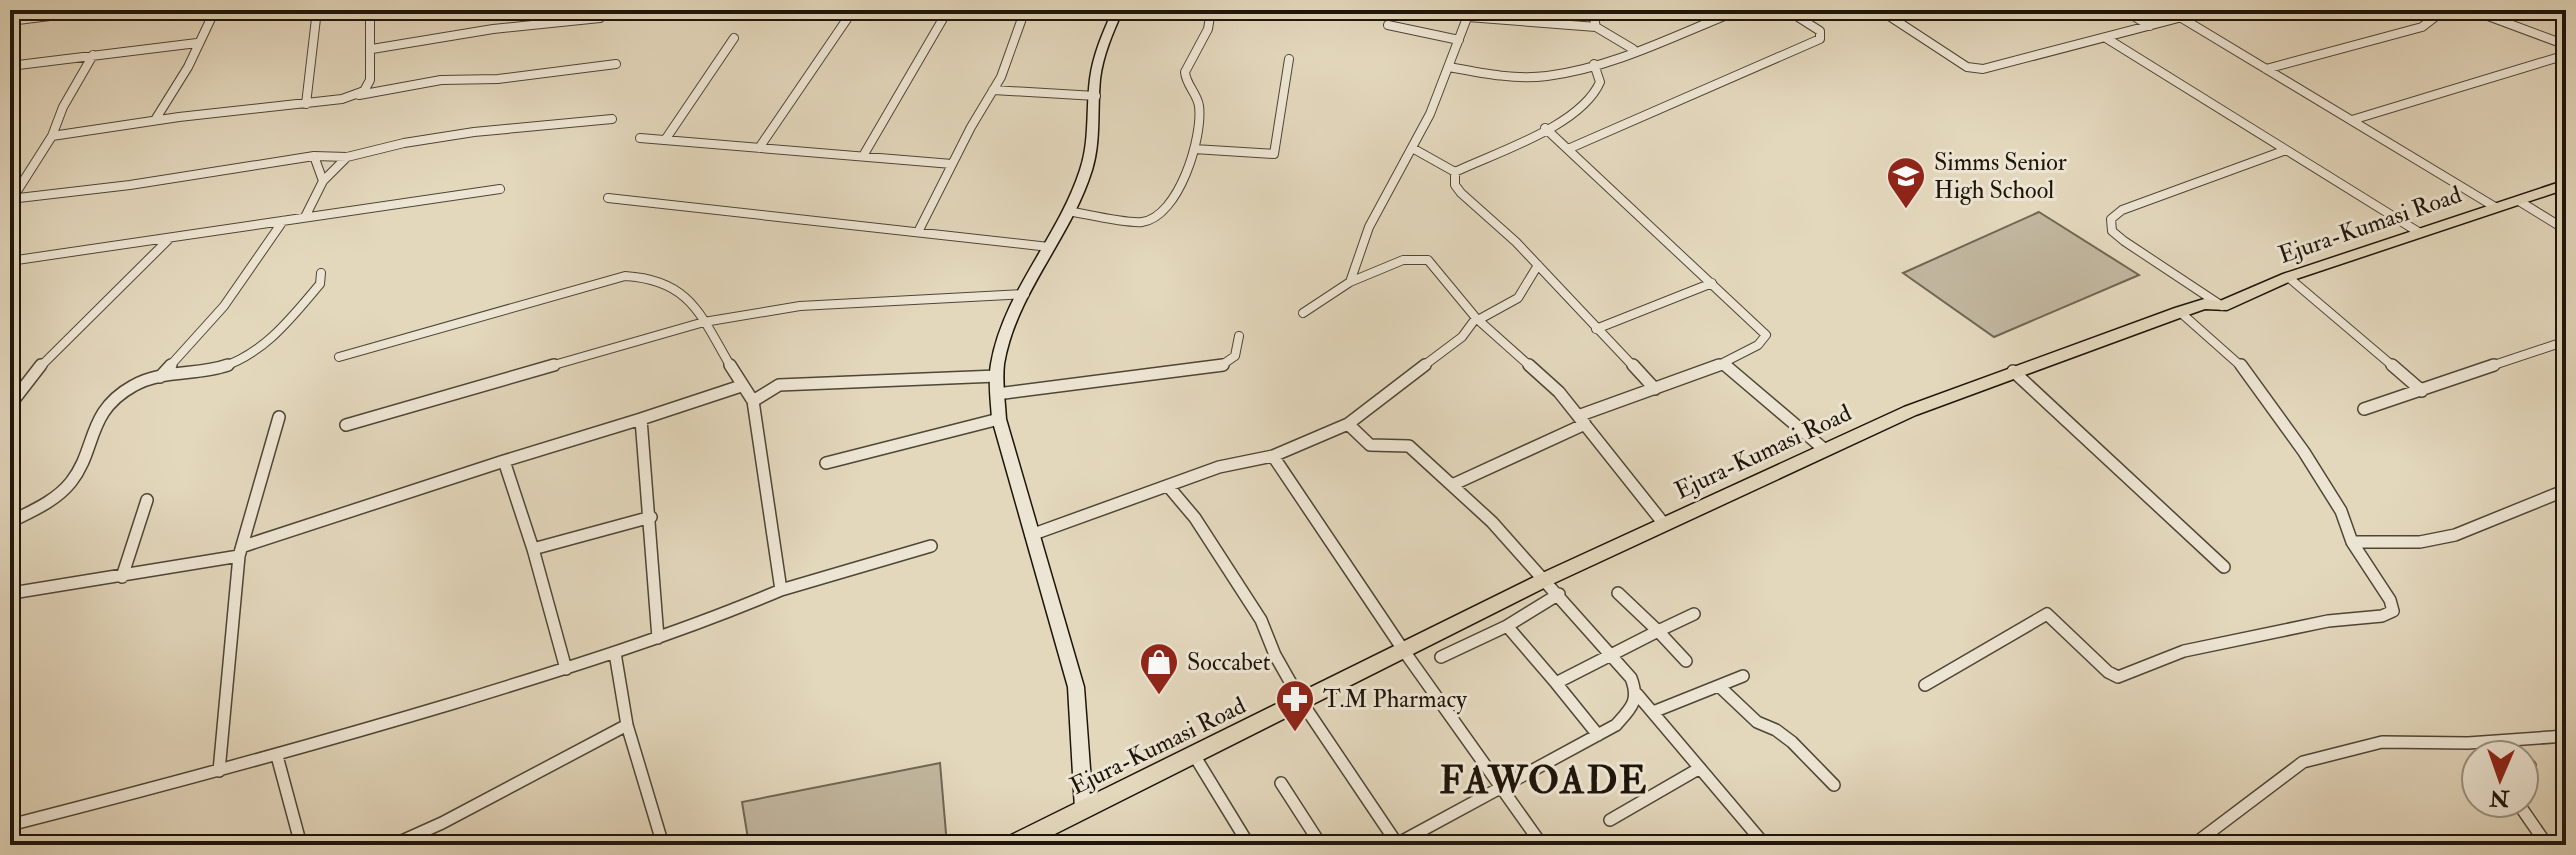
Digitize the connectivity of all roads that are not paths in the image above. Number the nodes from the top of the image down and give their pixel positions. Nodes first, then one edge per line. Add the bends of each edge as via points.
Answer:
1 (97, 10) edge
2 (215, 10) edge
3 (317, 10) edge
4 (370, 10) edge
5 (948, 10) edge
6 (1025, 10) edge
7 (1118, 10) edge
8 (1211, 10) edge
9 (1247, 10) edge
10 (1592, 10) edge
11 (1739, 10) edge
12 (1787, 10) edge
13 (1880, 10) edge
14 (2124, 10) edge
15 (2209, 10) edge
16 (2444, 10) edge
17 (2472, 10) edge
18 (1301, 12) dead end
19 (1469, 13) edge
20 (2180, 17) junction
21 (600, 18) dead end
22 (847, 19) dead end
23 (10, 21) edge
24 (1388, 25) dead end
25 (2150, 26) junction
26 (1596, 27) junction
27 (734, 38) dead end
28 (2106, 38) junction
29 (1459, 40) junction
30 (197, 43) junction
31 (2566, 45) edge
32 (372, 49) junction
33 (1633, 49) junction
34 (93, 55) junction
35 (2566, 55) edge
36 (1289, 59) dead end
37 (616, 64) dead end
38 (1594, 64) junction
39 (10, 66) edge
40 (1449, 67) junction
41 (2266, 69) junction
42 (993, 90) junction
43 (357, 95) junction
44 (1096, 96) junction
45 (306, 104) junction
46 (612, 119) dead end
47 (155, 120) junction
48 (2352, 120) junction
49 (1545, 128) junction
50 (52, 136) junction
51 (640, 138) dead end
52 (665, 140) junction
53 (759, 148) junction
54 (1194, 149) junction
55 (1414, 149) junction
56 (1568, 149) junction
57 (2286, 150) junction
58 (314, 156) junction
59 (863, 156) junction
60 (347, 157) junction
61 (952, 164) junction
62 (1455, 172) junction
63 (323, 181) junction
64 (2566, 184) edge
65 (500, 189) dead end
66 (608, 198) dead end
67 (11, 199) edge
68 (2519, 201) junction
69 (2495, 207) junction
70 (1068, 211) junction
71 (305, 217) junction
72 (283, 221) junction
73 (2566, 230) edge
74 (918, 232) junction
75 (2420, 233) junction
76 (171, 238) junction
77 (1049, 247) junction
78 (10, 261) edge
79 (1538, 265) junction
80 (321, 273) dead end
81 (2288, 277) junction
82 (1350, 282) junction
83 (1712, 283) junction
84 (1025, 294) junction
85 (2222, 306) junction
86 (2180, 312) junction
87 (1303, 313) dead end
88 (1477, 319) junction
89 (704, 322) junction
90 (1596, 329) junction
91 (1239, 336) dead end
92 (2566, 341) edge
93 (339, 357) dead end
94 (1724, 364) junction
95 (2013, 371) junction
96 (997, 376) junction
97 (160, 377) junction
98 (741, 386) junction
99 (1655, 389) junction
100 (2422, 391) junction
101 (997, 394) junction
102 (753, 401) junction
103 (10, 405) edge
104 (2364, 409) dead end
105 (279, 417) dead end
106 (641, 419) junction
107 (999, 419) junction
108 (1582, 420) junction
109 (1348, 424) junction
110 (346, 425) dead end
111 (1825, 450) junction
112 (1273, 456) junction
113 (504, 461) junction
114 (826, 463) dead end
115 (1452, 485) junction
116 (1168, 486) junction
117 (2566, 490) edge
118 (147, 500) dead end
119 (651, 517) junction
120 (10, 522) edge
121 (1664, 524) junction
122 (1031, 535) junction
123 (2352, 542) junction
124 (931, 546) dead end
125 (533, 549) junction
126 (242, 551) junction
127 (2224, 567) dead end
128 (122, 577) junction
129 (1546, 579) junction
130 (781, 590) junction
131 (12, 593) dead end
132 (1618, 593) dead end
133 (1559, 594) junction
134 (1694, 614) dead end
135 (1507, 626) junction
136 (1658, 631) junction
137 (658, 638) junction
138 (1404, 651) junction
139 (615, 653) junction
140 (1441, 657) dead end
141 (1610, 658) junction
142 (1686, 661) dead end
143 (566, 669) junction
144 (1743, 676) dead end
145 (1556, 683) junction
146 (1925, 685) dead end
147 (1720, 687) junction
148 (1637, 694) junction
149 (1301, 701) junction
150 (1653, 712) junction
151 (627, 725) junction
152 (1598, 735) junction
153 (2566, 736) edge
154 (1194, 755) junction
155 (277, 756) junction
156 (1700, 768) junction
157 (219, 771) junction
158 (1281, 783) dead end
159 (1834, 785) dead end
160 (1502, 786) junction
161 (1084, 809) junction
162 (2529, 819) edge
163 (1610, 820) dead end
164 (10, 825) edge
165 (301, 845) edge
166 (393, 845) edge
167 (663, 845) edge
168 (1013, 845) edge
169 (1249, 845) edge
170 (1321, 845) edge
171 (1397, 845) edge
172 (1542, 845) edge
173 (1765, 845) edge
174 (2193, 845) edge
175 (2547, 845) edge

1 - 23 street
2 - 30 street
3 - 45 street
4 - 32 street
5 - 59 street
6 - 42 street
7 - 44 street via 1097,66
8 - 54 street via 1208,34 1190,58 1184,78 1199,103
9 - 18 street
10 - 26 street
11 - 33 street
12 - 56 street via 1813,24 1820,39
13 - 28 street via 1973,68
14 - 25 street
15 - 20 street
16 - 41 street via 2422,27
17 - 31 street
19 - 26 street
19 - 29 street
20 - 25 street
20 - 41 street
21 - 32 street
22 - 53 street
24 - 29 street
25 - 28 street
26 - 33 street
27 - 52 street
28 - 57 street
29 - 40 street
30 - 34 street
30 - 47 street
32 - 43 street via 368,86
33 - 38 street
34 - 39 street
34 - 50 street
35 - 48 street
36 - 54 street via 1274,154
37 - 43 street via 498,79 441,80
38 - 40 street via 1534,76
38 - 49 street via 1600,81 1595,96
40 - 55 street
41 - 48 street
42 - 44 street
42 - 61 street
43 - 45 street
44 - 70 street via 1086,168
45 - 47 street
46 - 60 street via 436,137
47 - 50 street
48 - 69 street
49 - 56 street
49 - 62 street
50 - 67 street
51 - 52 street
52 - 53 street
53 - 59 street
54 - 70 street via 1172,201 1152,220 1127,222
55 - 62 street
55 - 82 street via 1366,229
56 - 83 street
57 - 75 street
57 - 85 street via 2122,210 2111,219 2112,231 2124,241
58 - 60 street
58 - 63 street
58 - 67 street
59 - 61 street
60 - 63 street
61 - 74 street
62 - 79 street via 1461,193
63 - 71 street
64 - 68 main road, Ejura-Kumasi Road
65 - 71 street
66 - 74 street
68 - 69 main road, Ejura-Kumasi Road
68 - 73 street
69 - 75 main road, Ejura-Kumasi Road
70 - 77 street
71 - 72 street
72 - 76 street
72 - 97 street via 224,306
74 - 77 street
75 - 81 main road, Ejura-Kumasi Road
76 - 78 street
76 - 103 street via 48,357
77 - 84 street
79 - 88 street via 1518,298
79 - 90 street
80 - 97 street via 320,284 256,352 218,368
81 - 85 main road, Ejura-Kumasi Road
81 - 100 street
82 - 87 street
82 - 88 street via 1403,260 1428,260
83 - 90 street
83 - 94 street via 1766,335 1761,344
84 - 89 street via 800,306
84 - 96 street via 999,357
85 - 86 main road, Ejura-Kumasi Road via 2204,304
86 - 95 main road, Ejura-Kumasi Road
86 - 123 street via 2250,376 2334,499
88 - 108 street via 1559,392
88 - 109 street via 1462,337
89 - 93 street via 691,300 664,282 625,276
89 - 98 street
89 - 110 street
90 - 99 street
91 - 101 street via 1235,356 1221,367
92 - 100 street
94 - 99 street
94 - 111 street
95 - 111 main road, Ejura-Kumasi Road
95 - 127 street
96 - 101 street
96 - 102 street via 779,385
97 - 120 street via 121,394 94,427 70,484 54,499
98 - 102 street
98 - 106 street
99 - 108 street
100 - 104 street
101 - 107 street
102 - 130 street
105 - 126 street
106 - 113 street
106 - 119 street
107 - 114 street
107 - 122 street
108 - 115 street
108 - 121 street
109 - 112 street
109 - 115 street via 1370,445 1409,446
111 - 121 main road, Ejura-Kumasi Road
112 - 116 street via 1219,467
112 - 138 street
113 - 125 street
113 - 126 street
115 - 129 street
116 - 122 street
116 - 149 street via 1261,620
117 - 123 street via 2455,535 2420,542
118 - 128 street
119 - 125 street
119 - 137 street
121 - 129 main road, Ejura-Kumasi Road
122 - 161 street via 1076,687
123 - 146 street via 2393,611 2184,651 2118,677 2047,614
124 - 130 street
125 - 143 street
126 - 128 street
126 - 157 street
128 - 131 street
129 - 133 street
129 - 138 main road, Ejura-Kumasi Road
130 - 137 street
132 - 136 street
133 - 135 street
133 - 141 street
134 - 136 street
135 - 140 street
135 - 145 street
136 - 141 street
136 - 142 street
137 - 139 street
138 - 149 main road, Ejura-Kumasi Road
138 - 160 street
139 - 143 street
139 - 151 street
141 - 145 street
141 - 148 street via 1631,678
143 - 155 street
144 - 147 street
145 - 152 street
147 - 150 street
147 - 159 street via 1757,722 1792,742
148 - 150 street
148 - 152 street via 1616,725
149 - 154 main road, Ejura-Kumasi Road
149 - 171 street
150 - 156 street
151 - 166 street
151 - 167 street
152 - 160 street
153 - 174 street via 2382,742 2303,762
154 - 161 main road, Ejura-Kumasi Road
154 - 169 street
155 - 157 street
155 - 165 street
156 - 163 street
156 - 173 street
157 - 164 street
158 - 170 street
160 - 171 street
160 - 172 street
161 - 168 main road, Ejura-Kumasi Road
162 - 175 street

